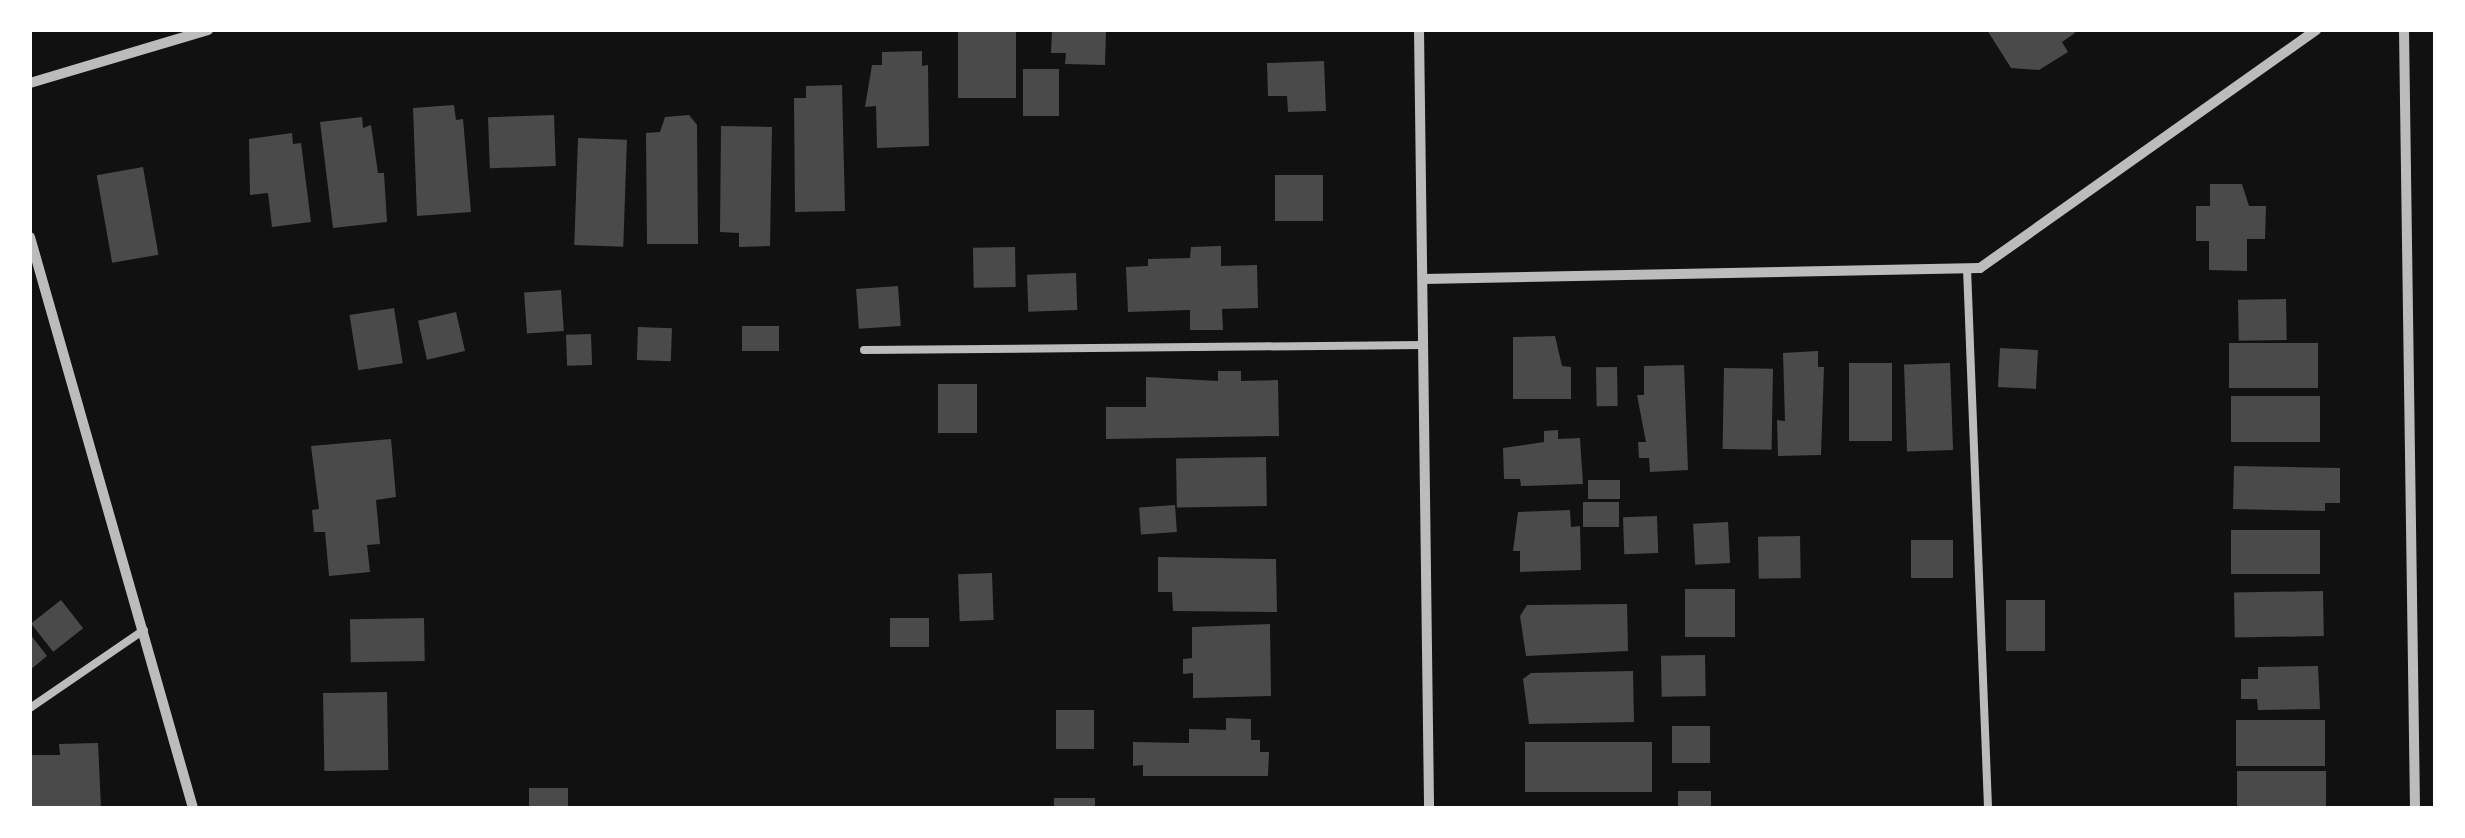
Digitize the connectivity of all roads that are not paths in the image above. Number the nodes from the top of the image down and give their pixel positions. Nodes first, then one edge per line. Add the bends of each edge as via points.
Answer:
1 (208, 30) edge
2 (1419, 30) edge
3 (2316, 30) edge
4 (2404, 30) edge
5 (30, 83) edge
6 (30, 236) edge
7 (1967, 268) junction
8 (1424, 279) junction
9 (1425, 344) junction
10 (864, 350) dead end
11 (144, 630) junction
12 (30, 708) edge
13 (193, 808) edge
14 (1429, 808) edge
15 (1988, 808) edge
16 (2415, 808) edge

1 - 5 street
2 - 8 street
3 - 7 street via 1980,268
4 - 16 street
6 - 11 street
7 - 8 street
7 - 15 lane
8 - 9 street
9 - 10 lane
9 - 14 street
11 - 12 lane
11 - 13 street

